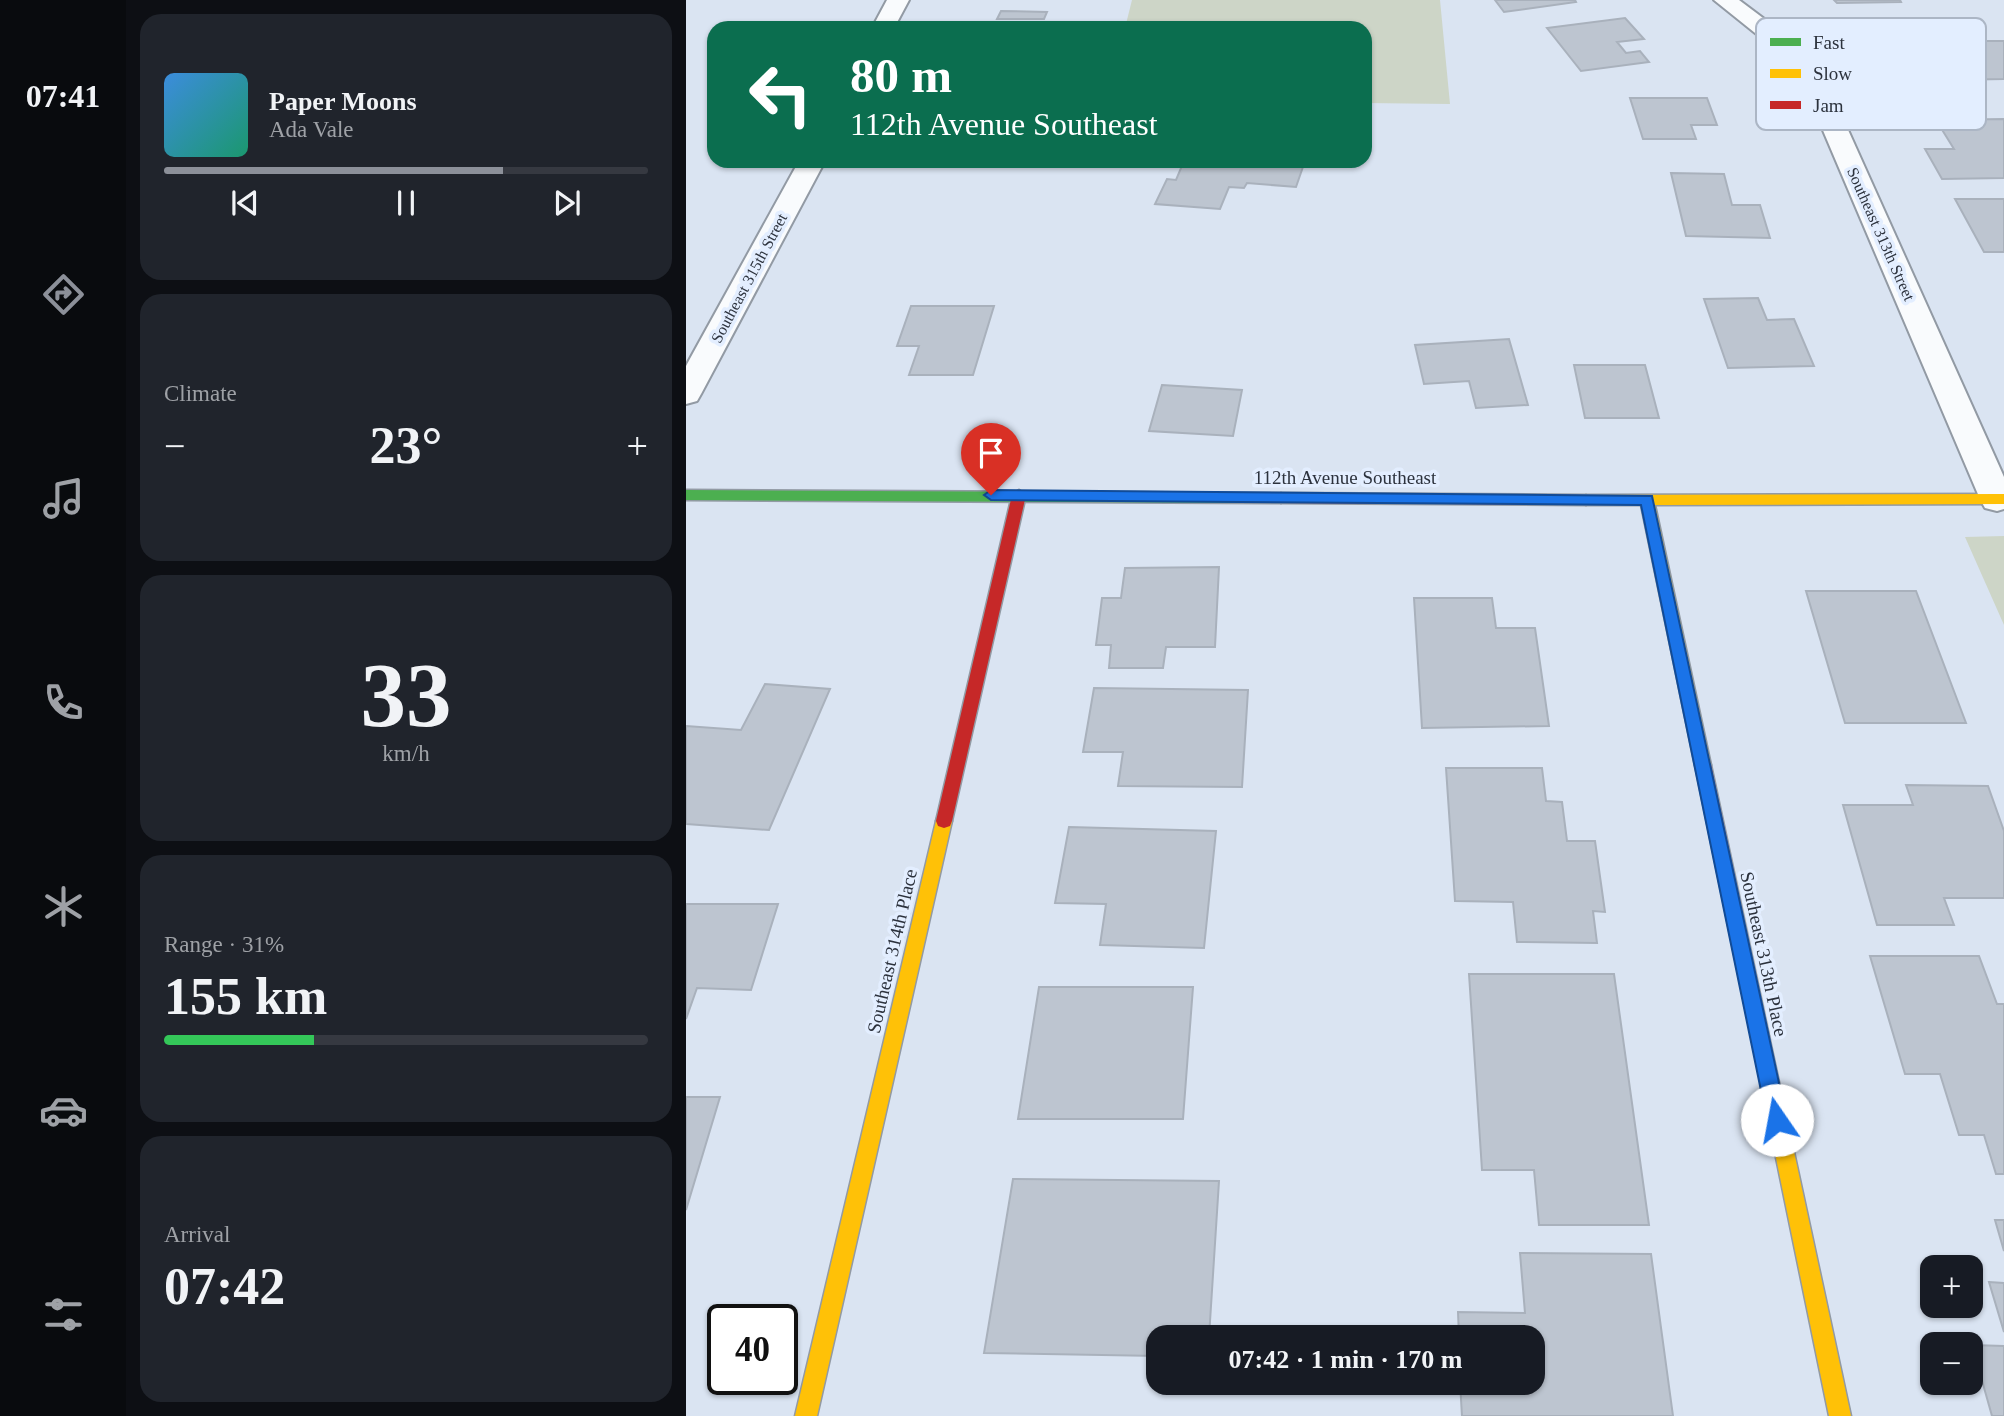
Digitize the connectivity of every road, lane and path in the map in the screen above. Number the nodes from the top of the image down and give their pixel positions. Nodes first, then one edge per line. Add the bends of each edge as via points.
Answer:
1 (898, 0) edge
2 (1725, 0) edge
3 (887, 21) edge
4 (1756, 24) edge
5 (1836, 130) edge
6 (808, 168) edge
7 (686, 394) edge
8 (686, 495) edge
9 (1018, 495) junction
10 (2000, 499) edge
11 (1647, 500) junction
12 (806, 1416) edge
13 (1840, 1416) edge

1 - 3 street
2 - 4 street, Southeast 313th Street
5 - 10 street, Southeast 313th Street
6 - 7 street, Southeast 315th Street
8 - 9 street, 112th Avenue Southeast
9 - 11 street, 112th Avenue Southeast
9 - 12 street, Southeast 314th Place
10 - 11 street, 112th Avenue Southeast
11 - 13 street, Southeast 313th Place

